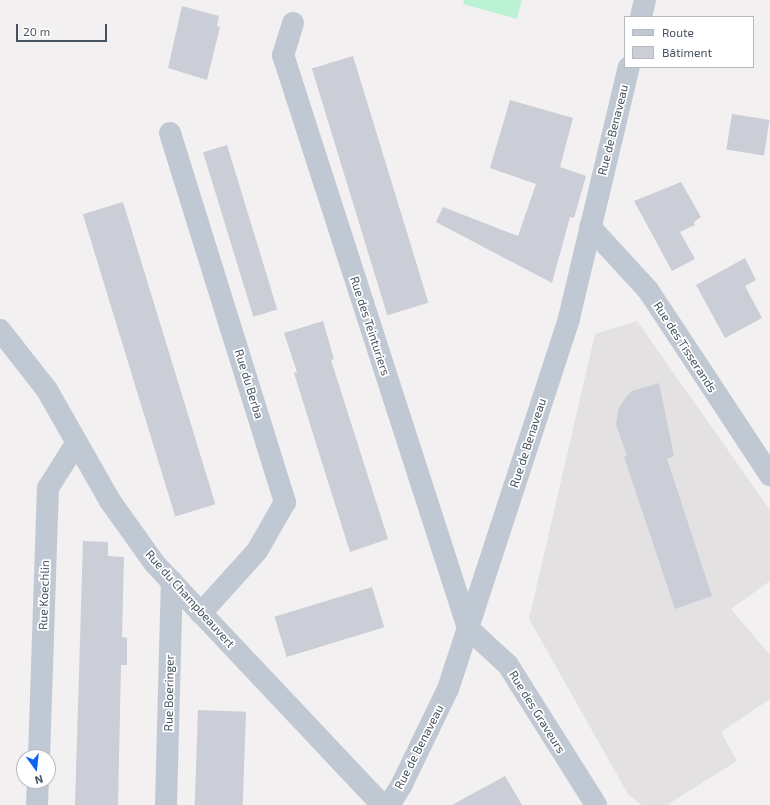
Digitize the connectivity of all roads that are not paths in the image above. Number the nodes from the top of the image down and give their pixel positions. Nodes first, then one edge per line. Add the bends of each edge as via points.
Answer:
1 (645, 0) edge
2 (641, 16) edge
3 (293, 23) dead end
4 (629, 68) edge
5 (170, 133) dead end
6 (590, 227) junction
7 (0, 330) edge
8 (77, 442) junction
9 (770, 475) edge
10 (172, 581) junction
11 (202, 613) junction
12 (468, 628) junction
13 (39, 749) edge
14 (38, 789) edge
15 (37, 805) edge
16 (166, 805) edge
17 (382, 805) edge
18 (389, 805) edge
19 (596, 805) edge

1 - 2 street
3 - 12 street, Rue des Teinturiers via 283,55
4 - 6 street, Rue de Benaveau
5 - 11 street, Rue du Berba via 285,502 257,551
6 - 9 street, Rue des Tisserands via 648,290
6 - 12 street, Rue de Benaveau via 569,318
7 - 8 street, Rue du Champbeauvert via 47,390
8 - 10 street, Rue du Champbeauvert via 110,501 155,564
8 - 13 street, Rue Koechlin via 48,488
10 - 11 street, Rue du Champbeauvert
10 - 16 street, Rue Boeringer
11 - 17 street, Rue du Champbeauvert
12 - 18 street, Rue de Benaveau via 448,688 402,784
12 - 19 street, Rue des Graveurs via 508,665
14 - 15 street

